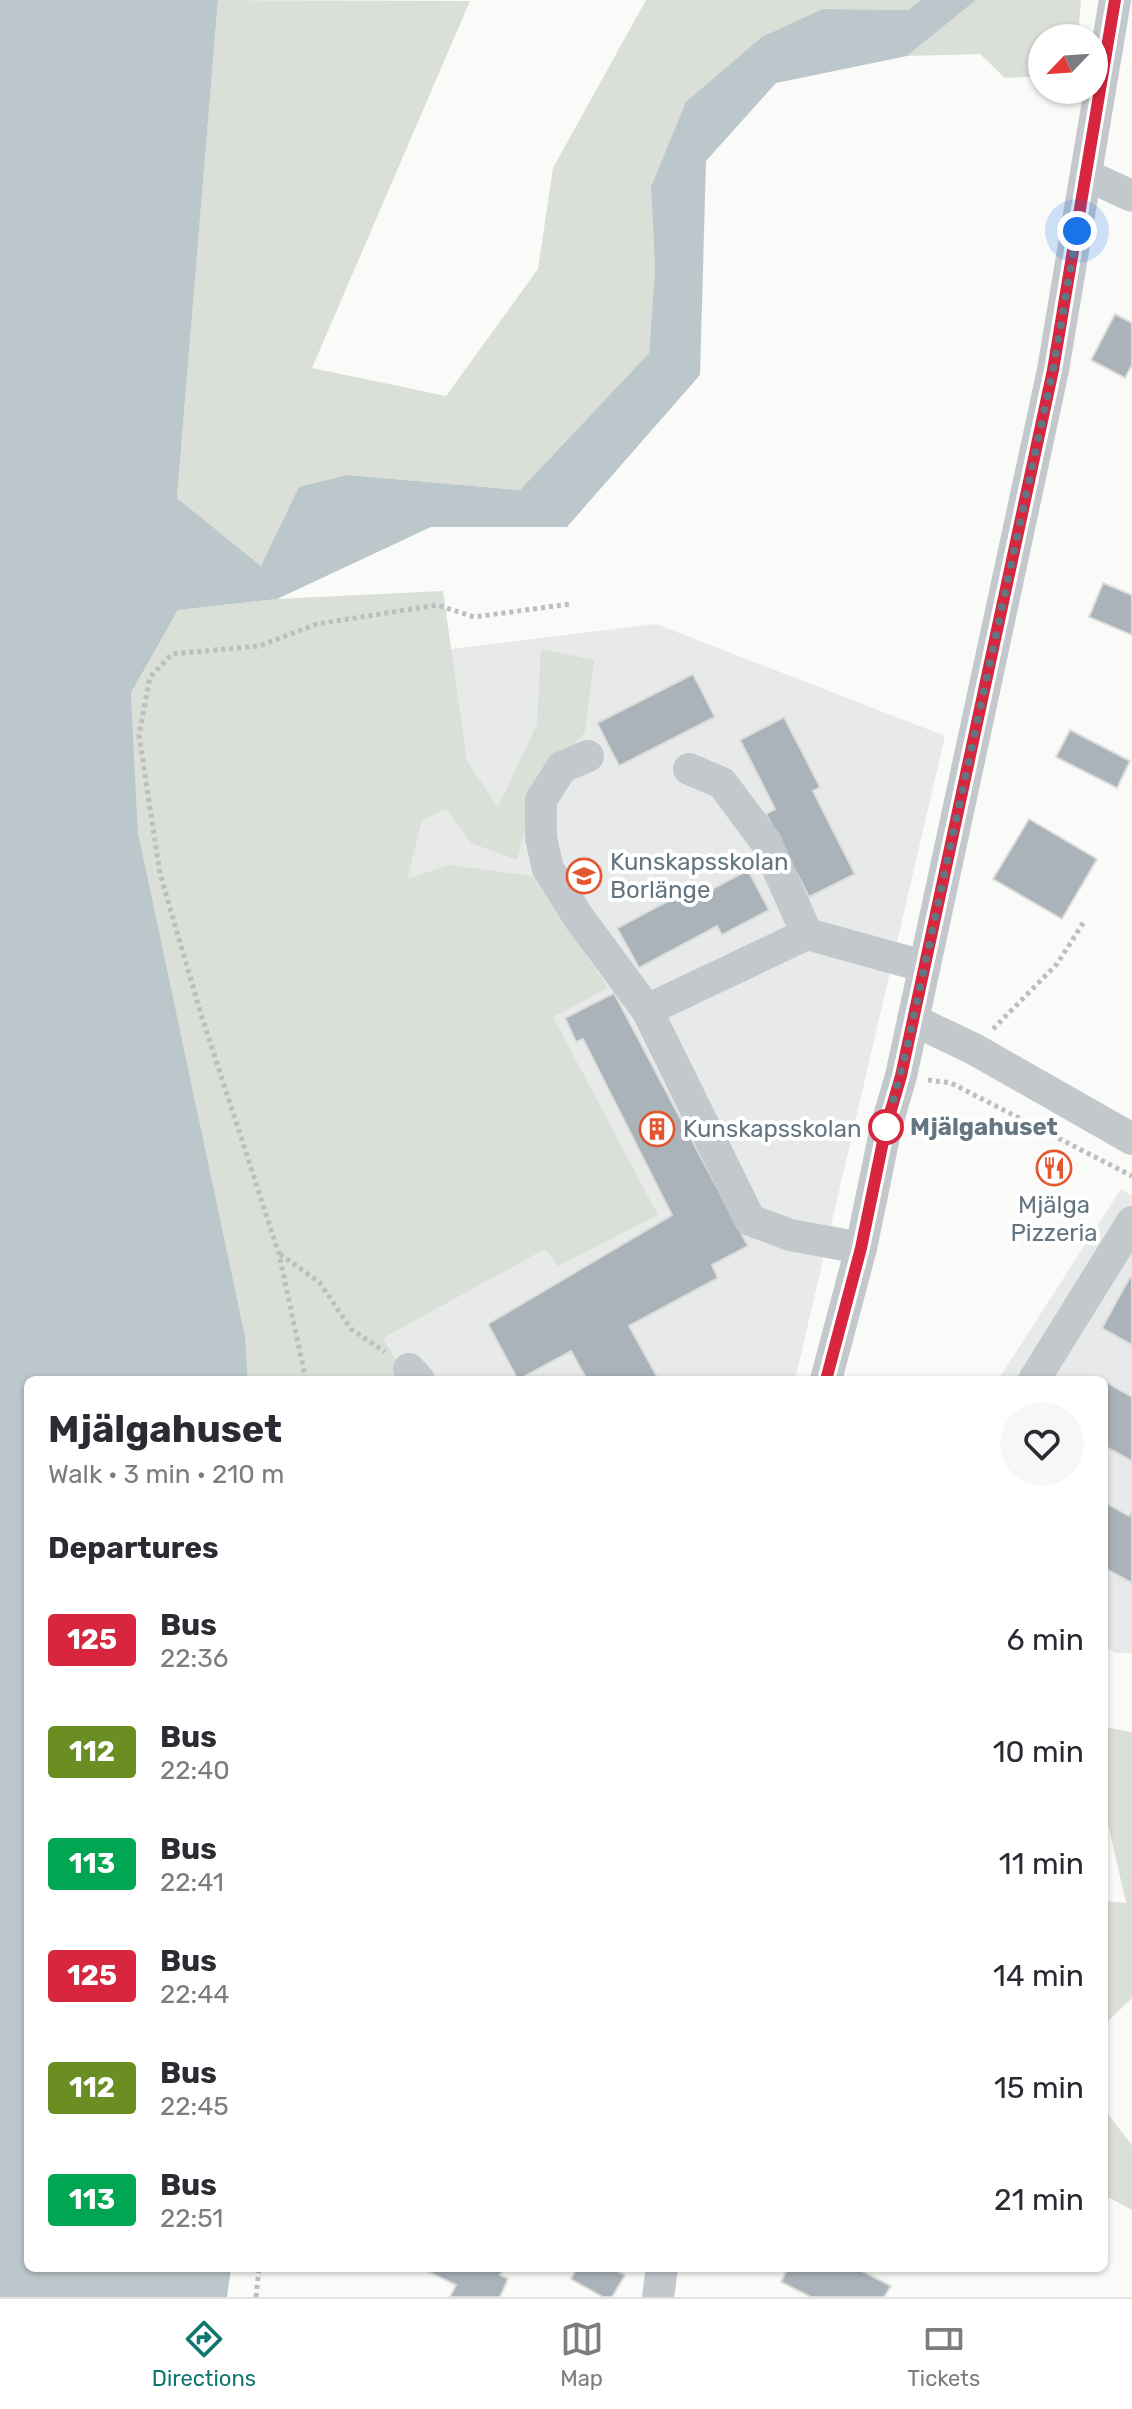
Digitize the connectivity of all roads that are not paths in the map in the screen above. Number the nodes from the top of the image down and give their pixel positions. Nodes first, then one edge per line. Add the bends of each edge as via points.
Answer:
1 (1115, 0) edge
2 (1086, 175) junction
3 (1132, 196) edge
4 (588, 756) dead end
5 (689, 769) dead end
6 (807, 934) junction
7 (923, 966) junction
8 (647, 1010) junction
9 (913, 1020) junction
10 (1132, 1139) edge
11 (1132, 1222) edge
12 (861, 1248) junction
13 (827, 1376) edge
14 (1036, 1376) edge
15 (661, 2272) edge
16 (658, 2297) edge

1 - 2 street
2 - 3 street
2 - 7 street via 1053,370
4 - 8 street via 562,767 541,800 548,869
5 - 6 street via 722,783 766,842
6 - 7 street
6 - 8 street
7 - 9 street
8 - 12 street via 750,1220 790,1235
9 - 10 street
9 - 12 street
11 - 14 street
12 - 13 street
15 - 16 street

